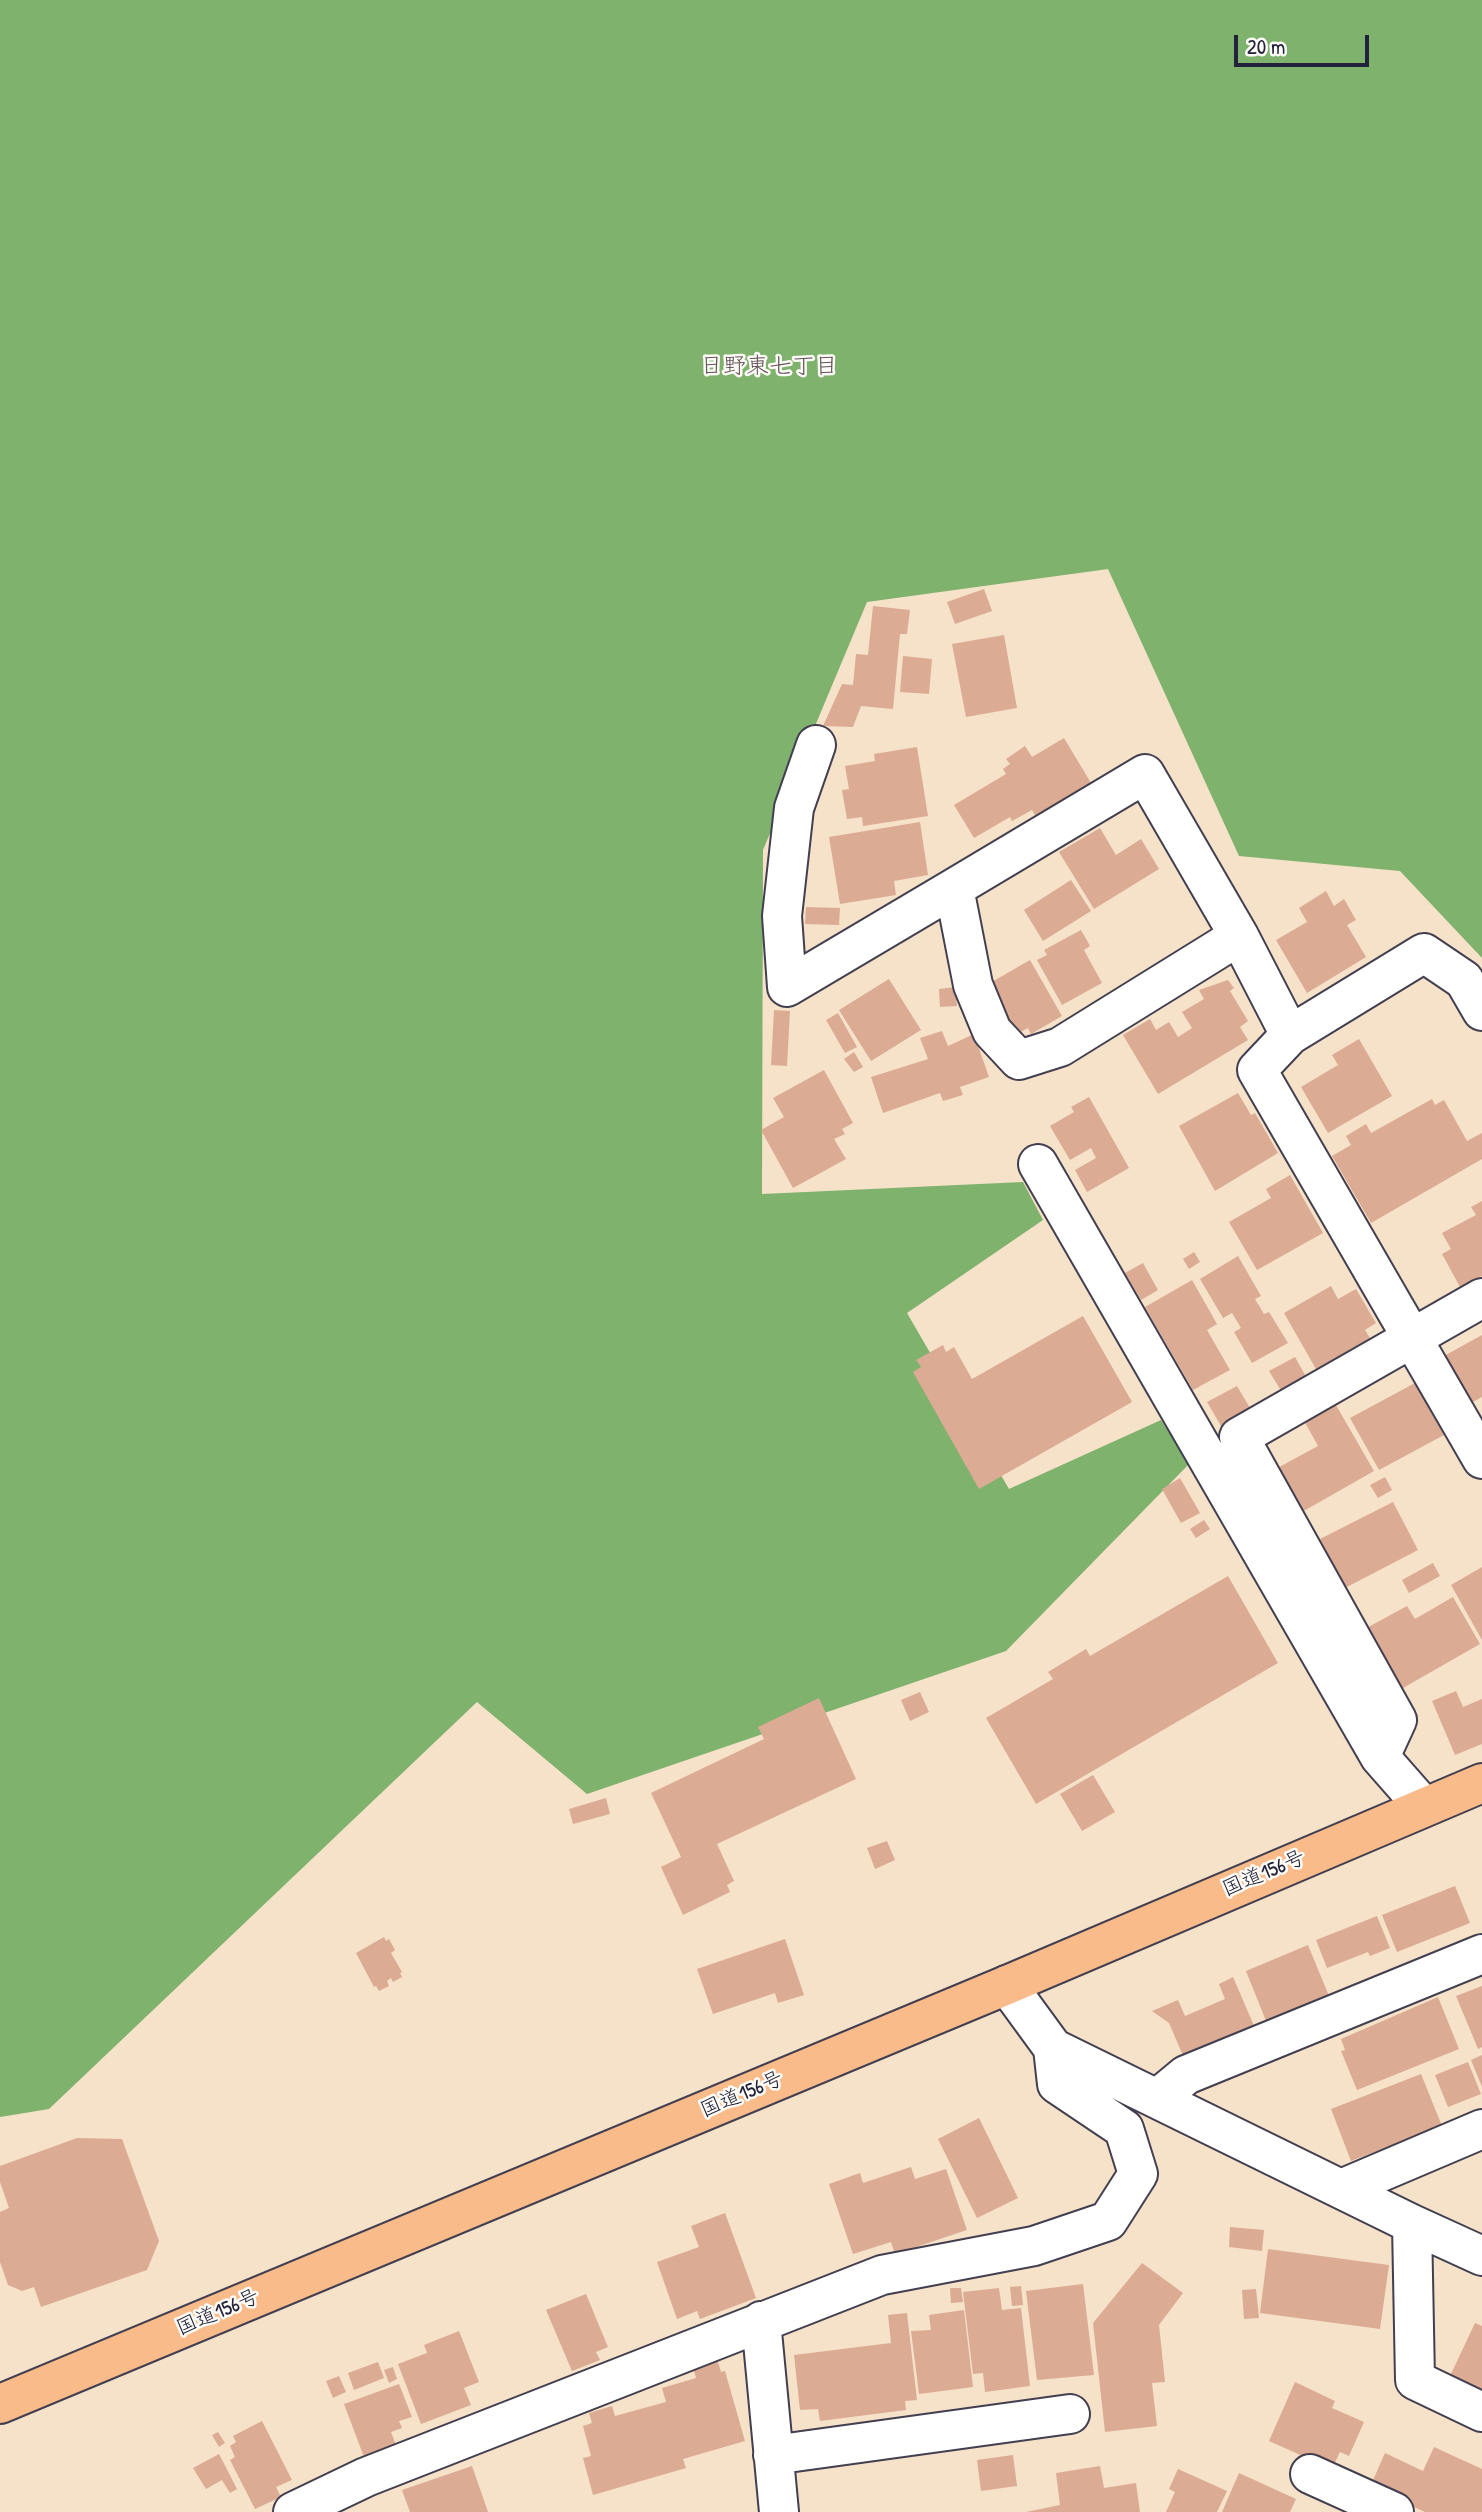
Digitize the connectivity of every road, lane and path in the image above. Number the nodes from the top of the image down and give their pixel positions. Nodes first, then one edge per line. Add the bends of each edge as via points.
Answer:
1 (816, 745) dead end
2 (954, 888) junction
3 (1239, 936) junction
4 (1482, 1012) edge
5 (1290, 1034) junction
6 (1038, 1164) dead end
7 (1482, 1298) edge
8 (1411, 1337) junction
9 (1482, 1459) edge
10 (1380, 1756) junction
11 (1482, 1783) edge
12 (1423, 1806) junction
13 (1482, 1954) edge
14 (1007, 1985) junction
15 (1054, 2048) junction
16 (1157, 2099) junction
17 (1482, 2129) edge
18 (1341, 2189) junction
19 (1412, 2224) junction
20 (1482, 2256) edge
21 (761, 2321) junction
22 (0, 2404) edge
23 (1482, 2412) edge
24 (1070, 2414) dead end
25 (773, 2455) junction
26 (1310, 2473) dead end
27 (293, 2512) edge
28 (779, 2512) edge
29 (1394, 2512) edge

1 - 2 street via 794,808 782,916 787,987
2 - 3 street via 1144,774
2 - 3 street via 973,985 992,1031 1019,1060 1060,1047
3 - 5 street
4 - 5 street via 1464,980 1424,954
5 - 8 street via 1257,1070
6 - 10 street
7 - 8 street
8 - 9 street
8 - 10 street via 1239,1437 1397,1720
10 - 12 street
11 - 12 highway, 国道156号
12 - 14 highway, 国道156号
13 - 16 street via 1186,2075
14 - 15 street
14 - 22 highway, 国道156号
15 - 16 street
15 - 21 street via 1057,2084 1124,2129 1138,2174 1108,2221 1034,2246 882,2275
16 - 18 street
17 - 18 street
18 - 19 street
19 - 20 street
19 - 23 street via 1415,2380
21 - 25 street
21 - 27 street via 366,2477
24 - 25 street
25 - 28 street
26 - 29 street

